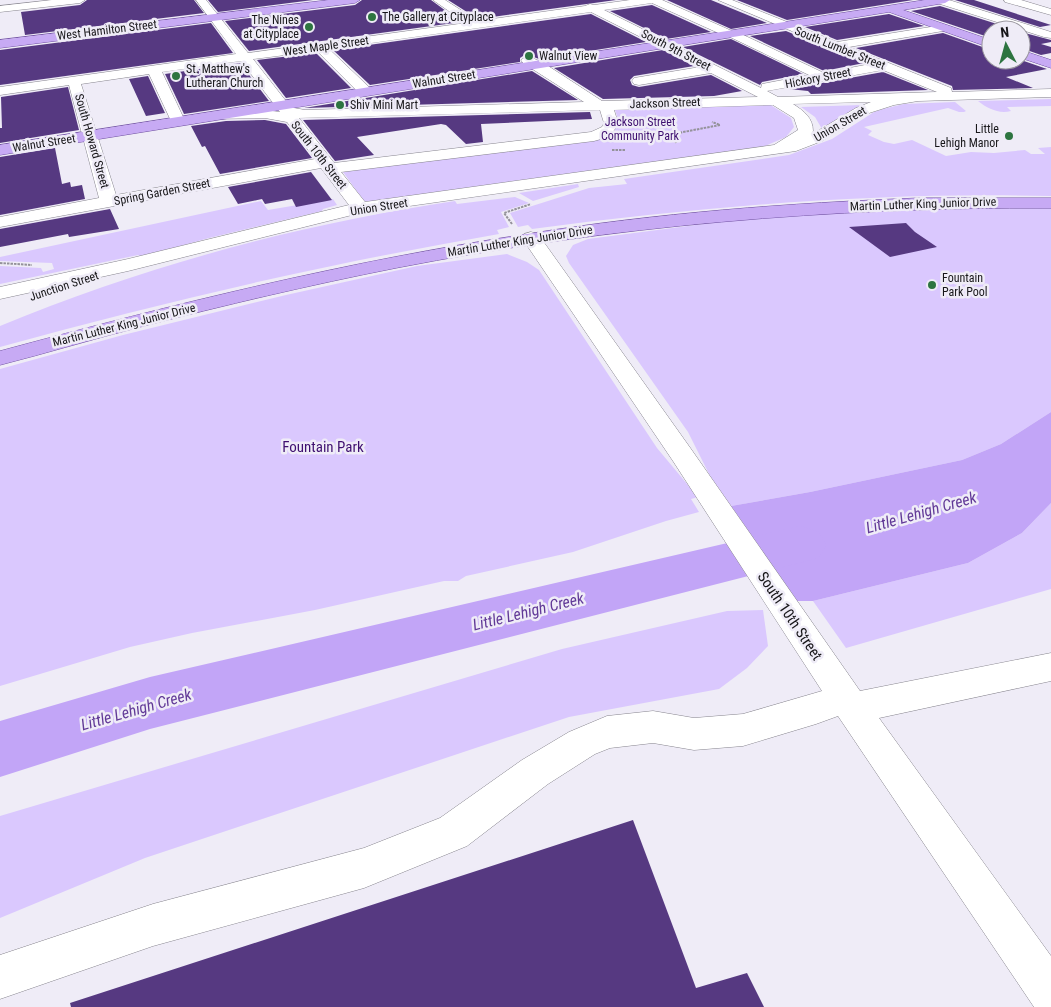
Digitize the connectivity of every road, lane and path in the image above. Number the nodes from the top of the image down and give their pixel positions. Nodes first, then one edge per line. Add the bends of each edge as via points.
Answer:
1 (80, 0) edge
2 (201, 0) edge
3 (355, 0) edge
4 (438, 0) edge
5 (577, 0) edge
6 (653, 0) edge
7 (723, 0) edge
8 (864, 0) edge
9 (943, 0) edge
10 (1009, 0) edge
11 (66, 1) edge
12 (593, 8) junction
13 (0, 9) edge
14 (889, 9) junction
15 (1051, 12) edge
16 (214, 17) junction
17 (477, 25) junction
18 (785, 25) junction
19 (943, 28) junction
20 (731, 34) junction
21 (1049, 34) edge
22 (1031, 38) edge
23 (981, 41) edge
24 (0, 44) edge
25 (664, 44) junction
26 (794, 45) dead end
27 (835, 46) junction
28 (320, 47) junction
29 (768, 49) junction
30 (1031, 57) edge
31 (245, 58) junction
32 (533, 61) junction
33 (1051, 64) edge
34 (883, 66) junction
35 (713, 69) junction
36 (154, 70) junction
37 (824, 77) junction
38 (1003, 79) dead end
39 (74, 81) junction
40 (754, 90) junction
41 (0, 92) edge
42 (366, 92) junction
43 (1045, 93) edge
44 (956, 96) junction
45 (917, 97) junction
46 (316, 100) junction
47 (775, 100) junction
48 (677, 103) junction
49 (282, 105) junction
50 (601, 105) junction
51 (348, 112) junction
52 (210, 116) junction
53 (299, 116) junction
54 (178, 121) junction
55 (712, 122) dead end
56 (91, 135) junction
57 (676, 143) dead end
58 (0, 150) edge
59 (763, 151) junction
60 (327, 165) junction
61 (109, 202) junction
62 (1051, 203) edge
63 (360, 208) junction
64 (0, 222) edge
65 (531, 238) junction
66 (0, 263) edge
67 (37, 265) dead end
68 (128, 265) junction
69 (0, 293) edge
70 (0, 308) edge
71 (0, 358) edge
72 (1051, 667) edge
73 (848, 702) junction
74 (0, 977) edge
75 (1051, 993) edge

1 - 11 street
2 - 16 street, South 10th Street
3 - 16 main road, West Hamilton Street
4 - 17 street
5 - 12 street, South 9th Street
6 - 12 street, West Maple Street
6 - 20 street
7 - 18 street, South Lumber Street
8 - 14 main road
9 - 14 main road, Walnut Street
9 - 21 street
10 - 15 street
11 - 13 street
12 - 17 street, West Maple Street
12 - 25 street, South 9th Street
14 - 18 main road, Walnut Street
14 - 19 main road
16 - 24 main road, West Hamilton Street
16 - 31 street, South 10th Street
17 - 28 street, West Maple Street
18 - 20 main road, Walnut Street
18 - 27 street, South Lumber Street
19 - 23 main road
19 - 27 street
20 - 25 main road, Walnut Street
20 - 29 street
21 - 22 street
25 - 32 main road, Walnut Street
25 - 35 street, South 9th Street
26 - 29 street
27 - 34 street, South Lumber Street
28 - 31 street, West Maple Street
28 - 42 street
29 - 37 street
30 - 33 main road
31 - 36 street, West Maple Street
31 - 49 street, South 10th Street
32 - 42 main road, Walnut Street
32 - 50 street
34 - 37 street, Hickory Street
34 - 44 street, South Lumber Street
35 - 40 street, South 9th Street
35 - 48 street via 639,81
36 - 39 street, West Maple Street
36 - 54 street
37 - 40 street, Hickory Street
38 - 43 street
39 - 41 street, West Maple Street
39 - 56 street, South Howard Street
40 - 47 street, South 9th Street
42 - 46 main road, Walnut Street
43 - 44 street, Jackson Street
44 - 45 street, Jackson Street
45 - 47 street, Jackson Street
45 - 59 street, Union Street via 872,106 809,142
46 - 49 main road, Walnut Street
46 - 51 street via 324,110
47 - 48 street, Jackson Street
47 - 59 street, Union Street via 800,115 806,131 793,141
48 - 50 street, Jackson Street
49 - 52 main road, Walnut Street
49 - 53 street, Jackson Street via 285,110
50 - 51 street, Jackson Street
50 - 60 street, Spring Garden Street via 611,123 608,130 594,136
51 - 53 street, Jackson Street
52 - 53 street, South 10th Street
52 - 54 main road, Walnut Street
53 - 60 street, South 10th Street
54 - 56 main road, Walnut Street
55 - 57 path via 720,125 678,133 674,136
56 - 58 main road, Walnut Street
56 - 61 street, South Howard Street
59 - 63 street, Union Street
60 - 61 street, Spring Garden Street
60 - 63 street, South 10th Street
61 - 64 street, Spring Garden Street
62 - 65 main road, Martin Luther King Junior Drive via 915,203 797,209
63 - 68 street, Union Street
65 - 71 main road, Martin Luther King Junior Drive via 271,289
65 - 73 street, South 10th Street via 709,494
66 - 67 path
68 - 69 street, Union Street
68 - 70 street, Junction Street
72 - 73 street
73 - 74 street via 743,730 694,734 653,728 608,732 582,743 535,772 444,836 364,868 153,924
73 - 75 street, South 10th Street

